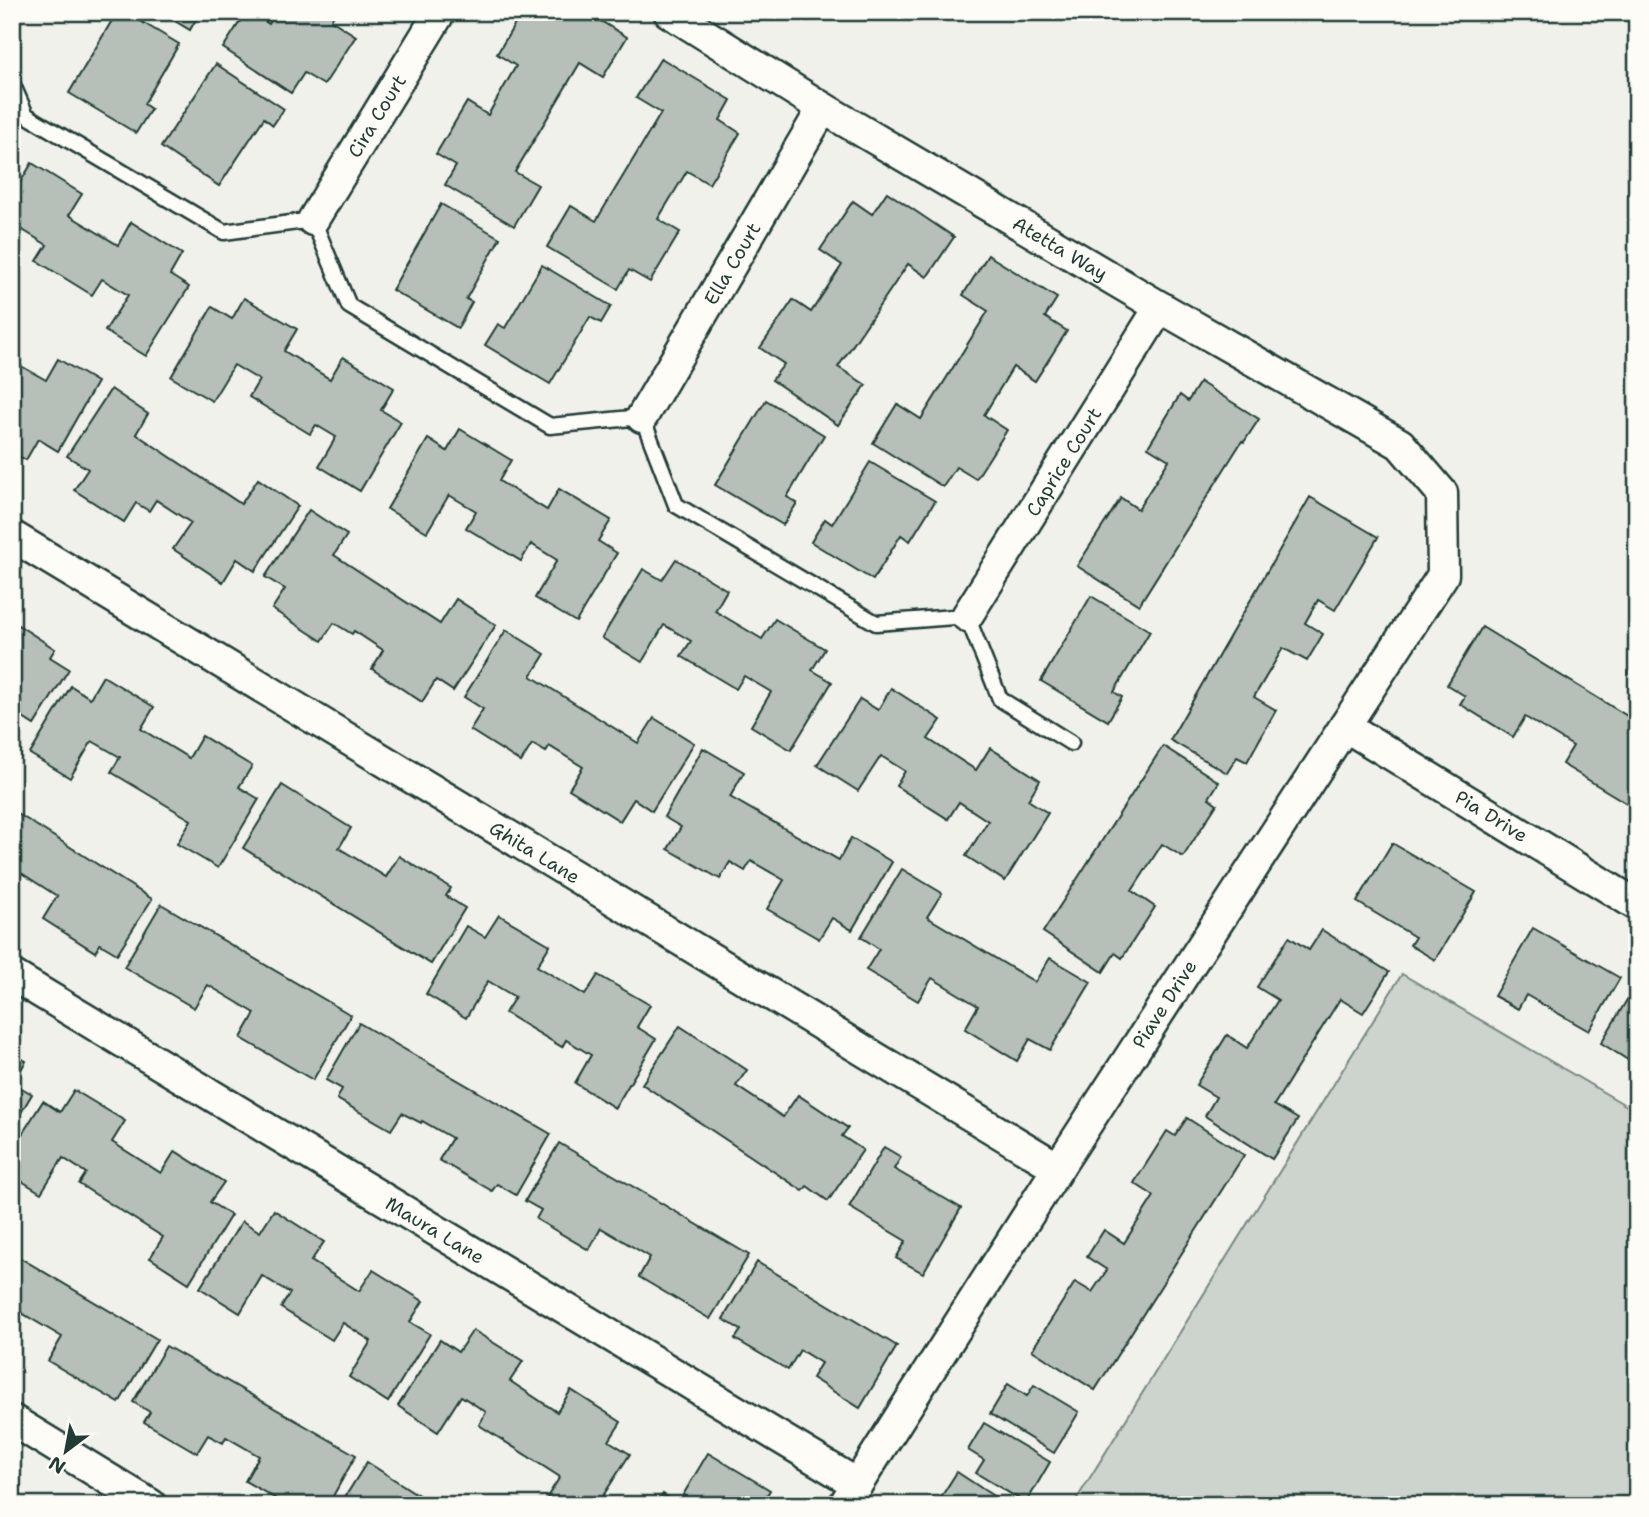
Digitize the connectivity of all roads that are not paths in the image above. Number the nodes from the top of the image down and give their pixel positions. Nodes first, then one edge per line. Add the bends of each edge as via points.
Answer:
1 (440, 12) edge
2 (669, 12) edge
3 (12, 83) edge
4 (823, 108) junction
5 (313, 220) junction
6 (1160, 307) junction
7 (642, 417) junction
8 (1442, 492) joint
9 (12, 536) edge
10 (967, 616) junction
11 (1345, 726) junction
12 (1071, 744) dead end
13 (1637, 905) edge
14 (12, 975) edge
15 (1059, 1168) junction
16 (12, 1420) edge
17 (851, 1494) edge
18 (151, 1505) edge

1 - 5 street, Cira Court
2 - 4 street, Atetta Way
3 - 5 lane via 26,115 224,232
4 - 6 street, Atetta Way
4 - 7 street, Ella Court
5 - 7 lane via 349,306 550,426
6 - 8 street, Atetta Way via 1400,444
6 - 10 street, Caprice Court
7 - 10 lane via 676,505 876,623
8 - 11 street, Piave Drive via 1443,575
9 - 15 street, Ghita Lane
10 - 12 lane via 1000,699
11 - 13 street, Pia Drive
11 - 15 street, Piave Drive
14 - 17 street, Maura Lane
15 - 17 street, Piave Drive
16 - 18 street

